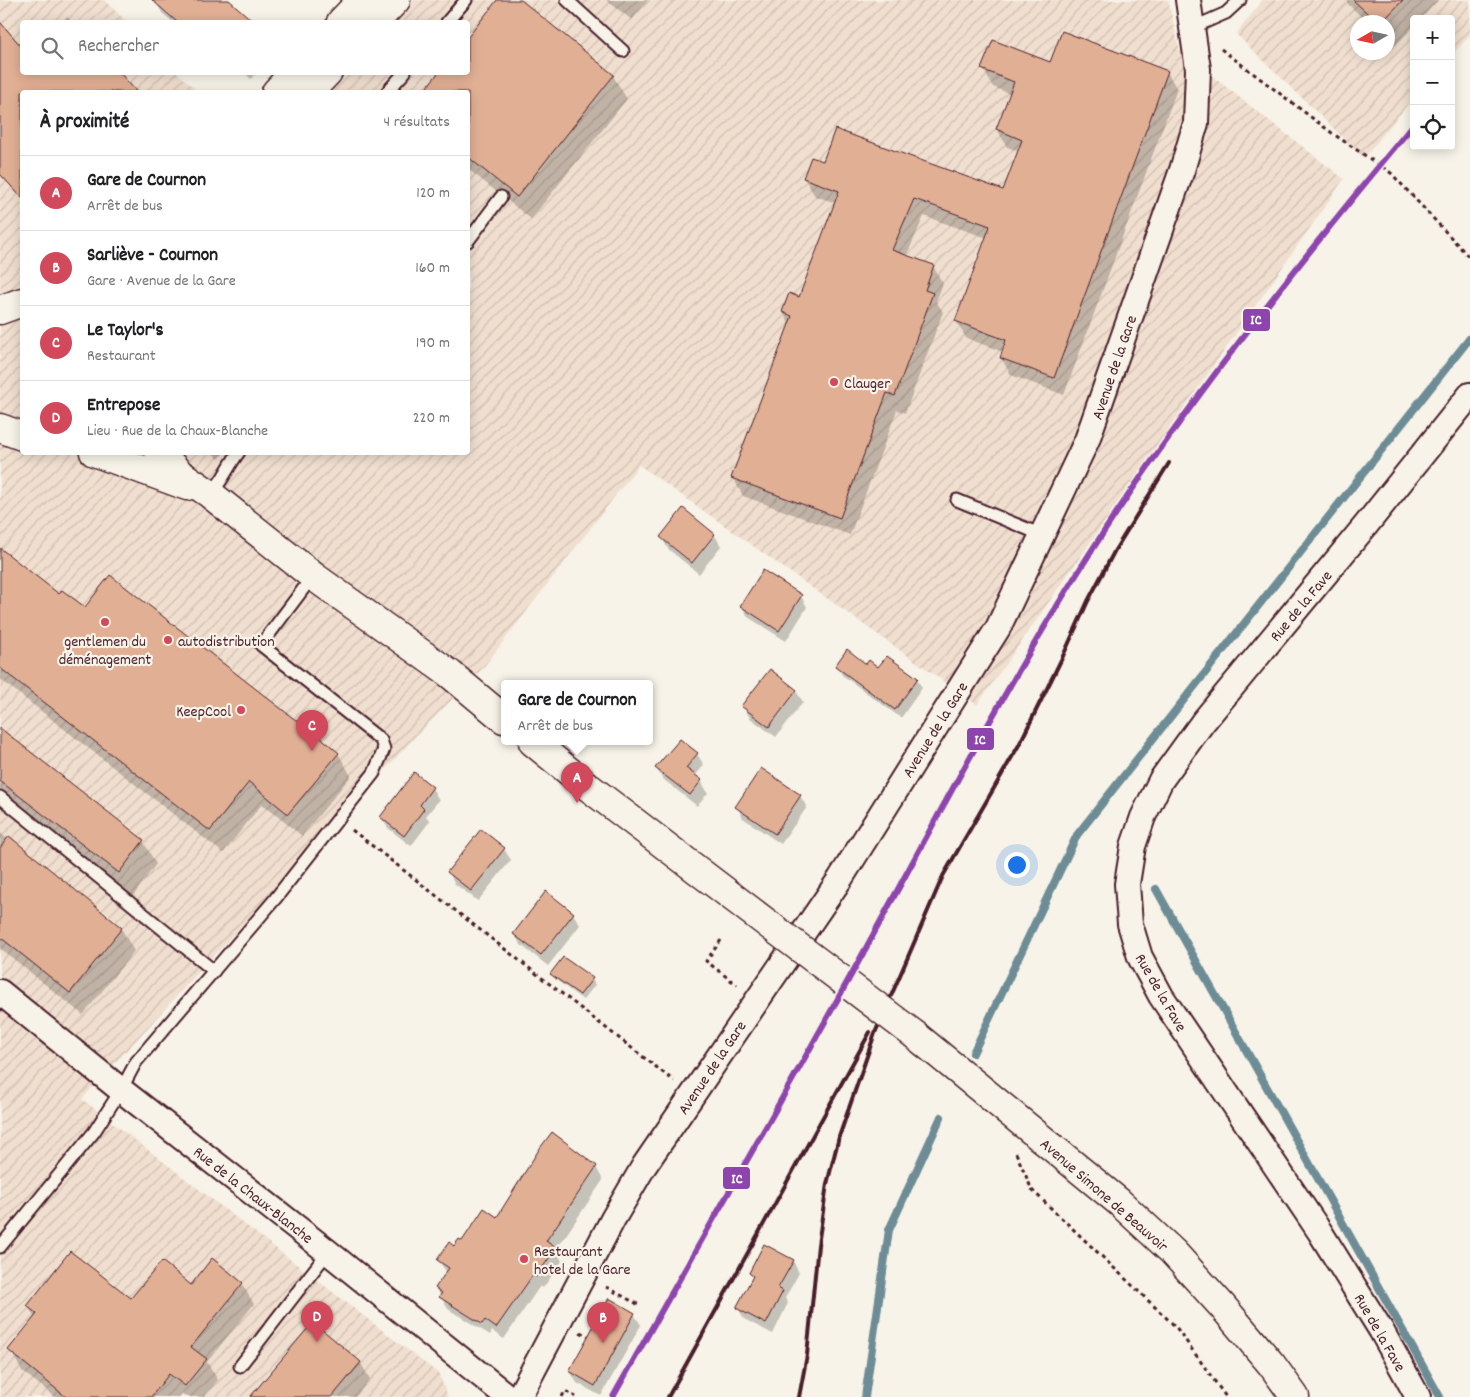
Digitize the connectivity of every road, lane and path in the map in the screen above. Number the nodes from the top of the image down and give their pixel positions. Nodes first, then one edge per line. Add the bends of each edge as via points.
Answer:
1 (362, 0) edge
2 (396, 0) edge
3 (466, 0) edge
4 (567, 0) edge
5 (1188, 0) edge
6 (1240, 0) edge
7 (343, 20) edge
8 (377, 20) edge
9 (449, 20) edge
10 (1192, 28) junction
11 (622, 51) dead end
12 (291, 75) edge
13 (325, 75) edge
14 (402, 75) edge
15 (278, 90) edge
16 (312, 90) edge
17 (390, 90) edge
18 (501, 197) dead end
19 (470, 238) edge
20 (1470, 258) edge
21 (20, 303) edge
22 (0, 310) edge
23 (1470, 396) edge
24 (102, 455) edge
25 (161, 455) edge
26 (236, 455) edge
27 (210, 494) junction
28 (957, 500) dead end
29 (1042, 535) junction
30 (313, 576) junction
31 (501, 716) edge
32 (537, 745) edge
33 (0, 797) edge
34 (338, 819) junction
35 (721, 940) dead end
36 (214, 971) junction
37 (740, 987) dead end
38 (0, 992) edge
39 (677, 1082) dead end
40 (121, 1090) junction
41 (1013, 1147) dead end
42 (0, 1247) edge
43 (328, 1252) junction
44 (240, 1366) dead end
45 (508, 1397) edge
46 (519, 1397) edge
47 (562, 1397) edge
48 (576, 1397) edge
49 (1226, 1397) edge
50 (1295, 1397) edge
51 (1418, 1397) edge

1 - 7 main road
2 - 8 main road
3 - 9 lane
4 - 11 lane
5 - 10 street, Avenue de la Gare
6 - 10 lane via 1226,13
10 - 20 path via 1391,173
10 - 29 street, Avenue de la Gare via 1198,70 1196,122 1182,170 1087,440
12 - 15 main road
13 - 16 main road
14 - 17 lane
18 - 19 lane
21 - 22 main road
23 - 51 street, Rue de la Fave via 1203,722 1166,773 1143,817 1133,846 1127,884 1130,924 1140,957 1161,996 1320,1232
24 - 27 main road
25 - 27 main road
26 - 27 lane via 220,485
27 - 30 main road
28 - 29 lane
29 - 46 street, Avenue de la Gare via 998,628 845,871 644,1166
30 - 31 main road via 450,674
30 - 34 lane via 261,644 381,740 384,749 374,773
32 - 50 main road, Avenue Simone de Beauvoir, bridge via 914,1035 1119,1202 1223,1307
33 - 36 lane
34 - 36 lane
34 - 39 path
35 - 37 path via 706,961
36 - 40 lane via 136,1062
38 - 40 street, Rue de la Chaux-Blanche
40 - 42 lane via 94,1132
40 - 43 street, Rue de la Chaux-Blanche
41 - 49 path via 1032,1190 1176,1327
43 - 44 lane
43 - 45 street, Rue de la Chaux-Blanche
47 - 48 path via 565,1391

